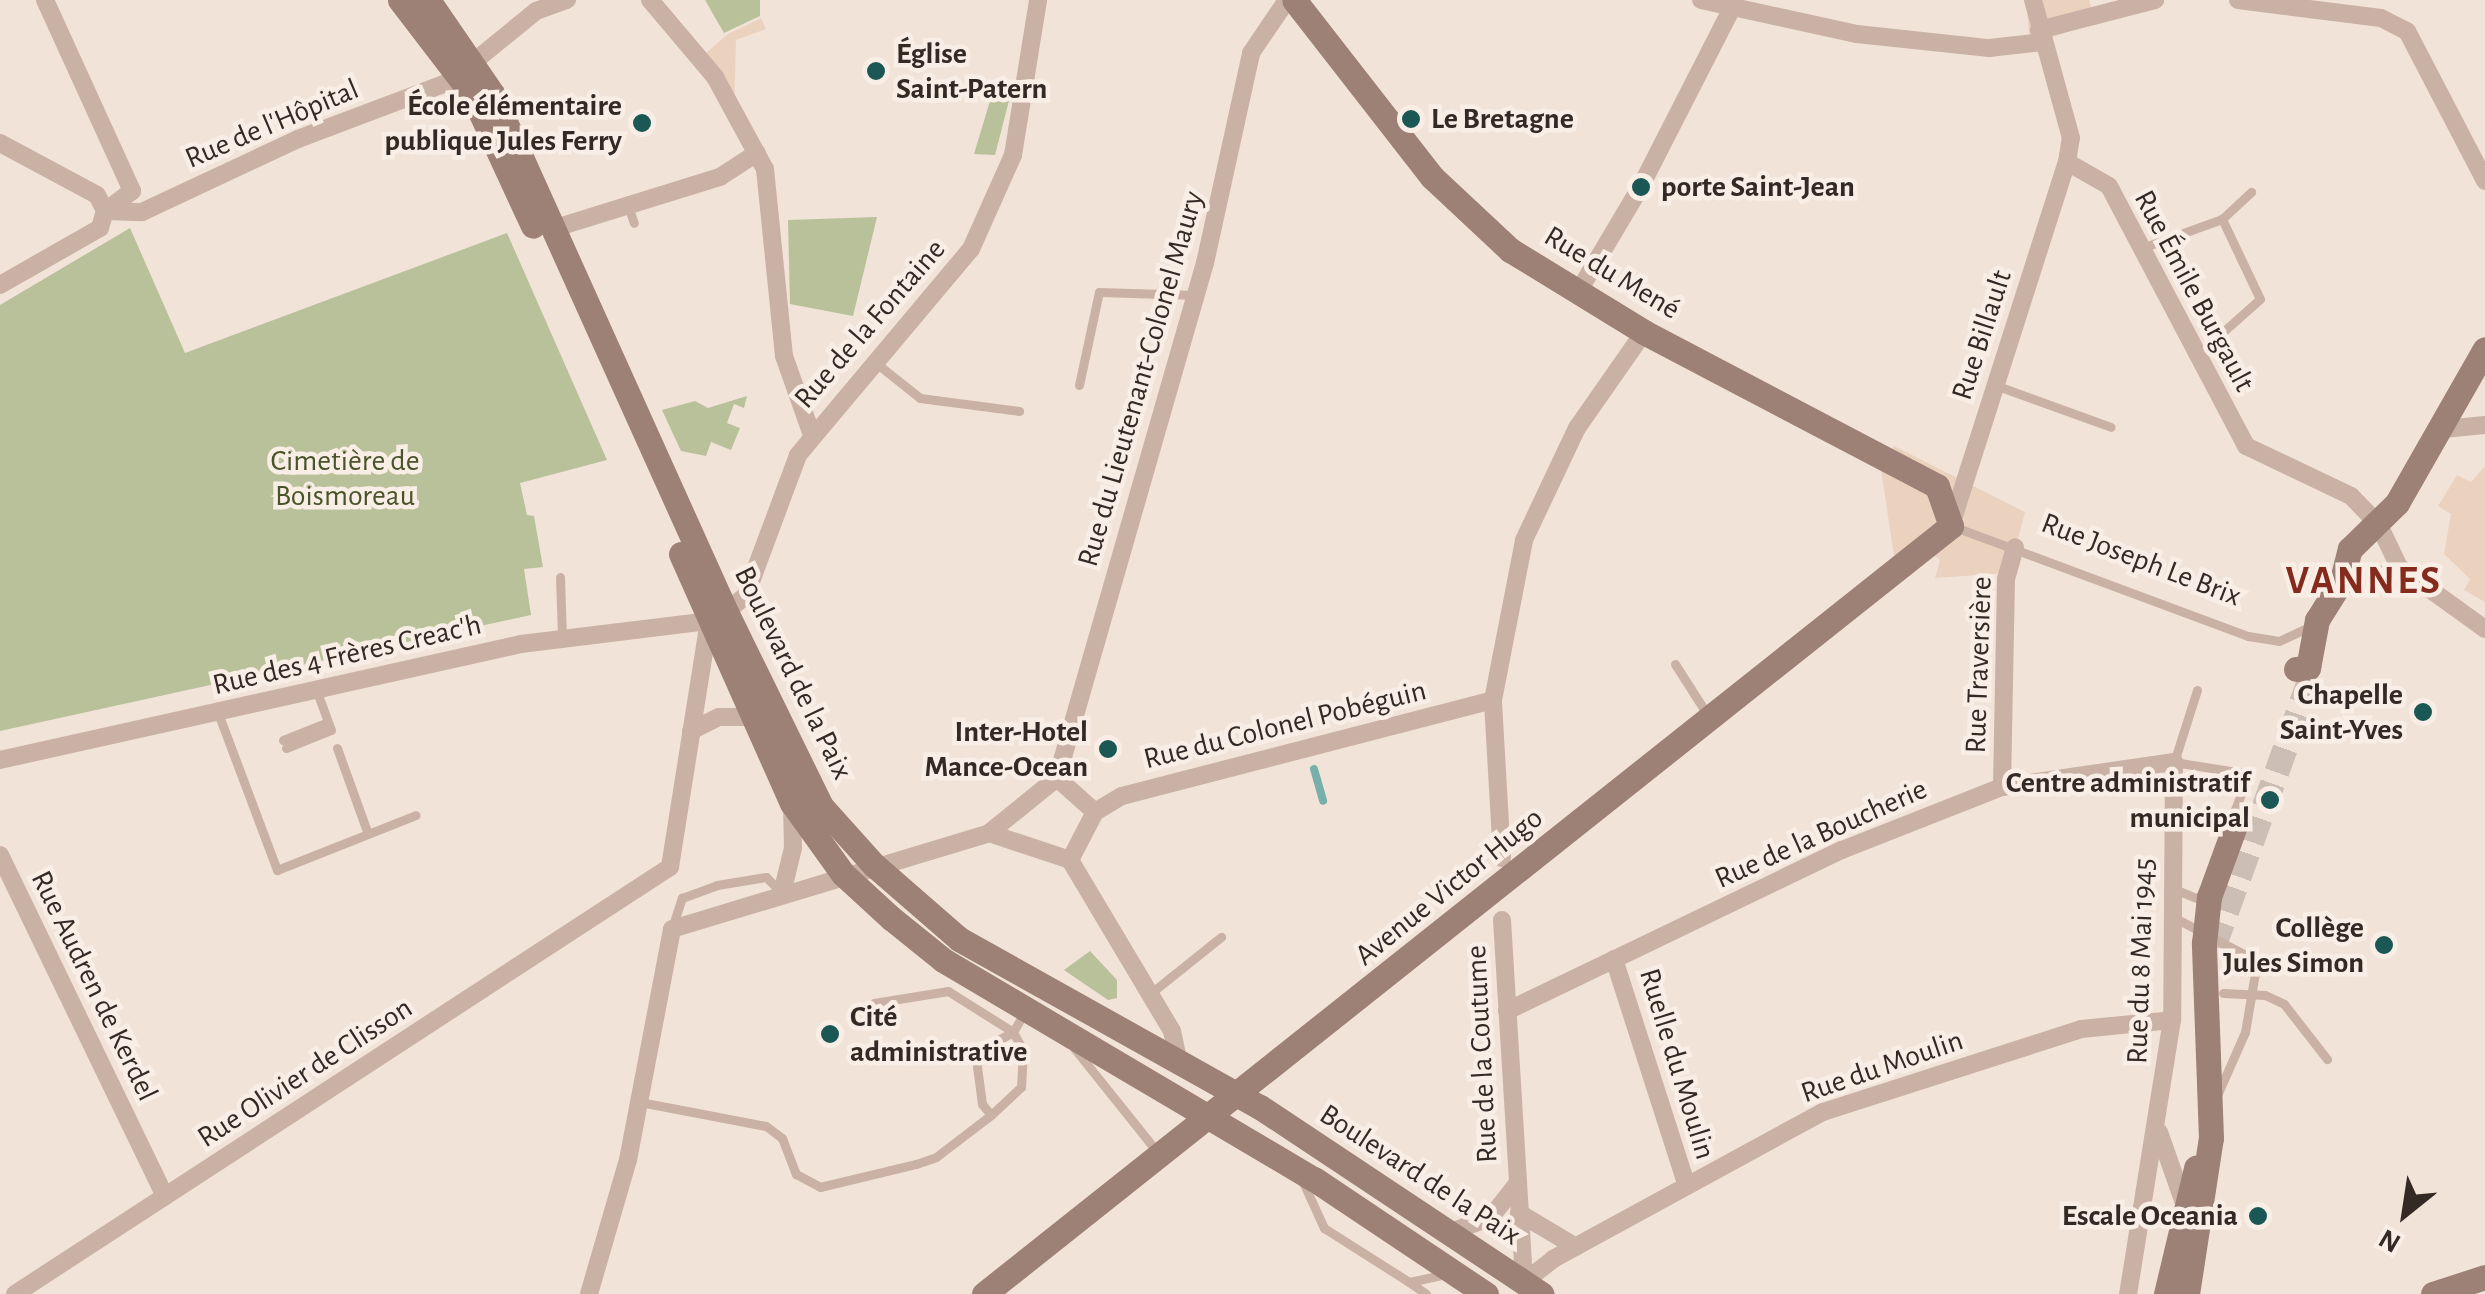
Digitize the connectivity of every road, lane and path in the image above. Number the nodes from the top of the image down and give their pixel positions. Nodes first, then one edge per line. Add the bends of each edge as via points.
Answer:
1 (45, 0) edge
2 (400, 0) edge
3 (428, 0) edge
4 (568, 0) edge
5 (650, 0) edge
6 (1038, 0) edge
7 (1290, 0) edge
8 (1700, 0) edge
9 (2033, 0) edge
10 (2155, 0) edge
11 (2238, 0) edge
12 (1732, 8) junction
13 (2041, 36) junction
14 (467, 70) junction
15 (0, 143) edge
16 (757, 153) junction
17 (2068, 162) junction
18 (2485, 181) edge
19 (2251, 192) dead end
20 (627, 204) junction
21 (106, 211) junction
22 (2222, 219) junction
23 (634, 223) dead end
24 (552, 230) junction
25 (2139, 248) junction
26 (0, 286) edge
27 (1577, 294) junction
28 (1196, 295) junction
29 (1644, 332) junction
30 (2482, 354) edge
31 (2194, 357) junction
32 (874, 361) junction
33 (1079, 385) dead end
34 (1995, 385) junction
35 (1019, 411) dead end
36 (2485, 425) edge
37 (2110, 427) dead end
38 (2444, 429) junction
39 (812, 435) junction
40 (2379, 525) junction
41 (1951, 526) junction
42 (2014, 547) junction
43 (560, 578) dead end
44 (2342, 580) junction
45 (2424, 589) junction
46 (717, 616) junction
47 (2317, 620) junction
48 (2485, 629) edge
49 (562, 638) junction
50 (1675, 664) dead end
51 (2302, 668) tunnel mouth
52 (316, 690) junction
53 (2196, 690) dead end
54 (1493, 700) junction
55 (218, 713) junction
56 (750, 716) junction
57 (1711, 720) junction
58 (691, 731) junction
59 (285, 744) dead end
60 (337, 748) dead end
61 (0, 760) edge
62 (2174, 762) junction
63 (1057, 778) junction
64 (2002, 787) junction
65 (792, 802) junction
66 (1095, 812) junction
67 (416, 814) dead end
68 (2236, 822) dead end
69 (368, 834) junction
70 (989, 834) junction
71 (0, 854) edge
72 (1502, 858) dead end
73 (1070, 860) junction
74 (874, 865) junction
75 (843, 874) junction
76 (2171, 888) junction
77 (782, 894) junction
78 (2171, 916) junction
79 (1502, 920) dead end
80 (1221, 937) dead end
81 (1614, 959) junction
82 (2211, 967) junction
83 (1151, 993) junction
84 (874, 1002) dead end
85 (1026, 1009) junction
86 (1507, 1011) junction
87 (2172, 1020) junction
88 (1013, 1032) junction
89 (1066, 1032) junction
90 (1178, 1059) junction
91 (2327, 1059) dead end
92 (1239, 1095) junction
93 (638, 1102) junction
94 (2207, 1112) junction
95 (991, 1115) junction
96 (1212, 1116) junction
97 (2159, 1116) junction
98 (1162, 1157) junction
99 (1296, 1168) junction
100 (1517, 1184) junction
101 (1687, 1186) junction
102 (165, 1196) junction
103 (2184, 1206) junction
104 (1519, 1213) junction
105 (1446, 1234) junction
106 (1576, 1246) junction
107 (1456, 1273) junction
108 (2485, 1277) edge
109 (1410, 1282) junction
110 (1529, 1290) edge
111 (14, 1294) edge
112 (589, 1294) edge
113 (984, 1294) edge
114 (1426, 1294) edge
115 (1486, 1294) edge
116 (2128, 1294) edge
117 (2166, 1294) edge
118 (2187, 1294) edge
119 (2432, 1294) edge

1 - 21 street via 132,191
2 - 14 main road, Boulevard de la Paix
3 - 14 main road, Boulevard de la Paix
4 - 14 street, Rue de l'Hôpital via 536,11
5 - 16 street via 715,77
6 - 32 street, Rue de la Fontaine via 1013,155 988,215 952,274
7 - 27 main road, Rue du Mené via 1432,177 1510,250
7 - 28 street, Rue du Lieutenant-Colonel Maury via 1251,53
8 - 12 street
9 - 13 street
10 - 13 street via 2092,14
11 - 18 street via 2381,18 2407,31
12 - 13 street via 1858,34 1989,48
12 - 27 street via 1641,187
13 - 17 street via 2070,138
14 - 21 street, Rue de l'Hôpital via 142,212
14 - 24 main road, Boulevard de la Paix
14 - 46 main road, Boulevard de la Paix
15 - 21 street via 97,195
16 - 20 street via 720,177
16 - 39 street via 784,356
17 - 25 street, Rue Émile Burgault via 2109,186
17 - 34 street, Rue Billault
19 - 22 lane
20 - 23 lane
20 - 24 street
21 - 26 street via 100,228
22 - 25 lane
22 - 31 lane via 2260,299
24 - 46 main road, Boulevard de la Paix
25 - 31 street, Rue Émile Burgault
27 - 29 main road, Rue du Mené
28 - 33 lane via 1099,292
28 - 63 street, Rue du Lieutenant-Colonel Maury
29 - 41 main road, Rue du Mené via 1937,486
29 - 54 street via 1577,428 1524,540
30 - 38 main road
31 - 40 street, Rue Émile Burgault via 2246,446 2351,496
32 - 35 lane via 920,398
32 - 39 street, Rue de la Fontaine
34 - 37 lane
34 - 41 street, Rue Billault
36 - 38 street
38 - 40 main road
39 - 46 street, Rue de la Fontaine via 798,455 746,595
40 - 44 main road via 2350,549
40 - 45 street via 2400,567
41 - 42 lane, Rue Joseph Le Brix
41 - 57 main road, Avenue Victor Hugo
42 - 47 lane, Rue Joseph Le Brix via 2268,641 2289,640
42 - 64 street, Rue Traversière via 2006,579
43 - 49 lane
44 - 45 street via 2377,574
44 - 47 main road
45 - 48 street
46 - 49 street, Rue des 4 Frères Creac'h
46 - 56 main road, Boulevard de la Paix
46 - 58 street, Rue Olivier de Clisson
46 - 74 main road, Boulevard de la Paix via 821,806
47 - 51 main road
49 - 52 street, Rue des 4 Frères Creac'h
50 - 57 lane
52 - 55 street, Rue des 4 Frères Creac'h
52 - 59 lane via 328,722
53 - 62 lane, Rue du 8 Mai 1945
54 - 66 street, Rue du Colonel Pobéguin via 1122,796
54 - 72 street
55 - 61 street, Rue des 4 Frères Creac'h
55 - 69 lane via 277,870
56 - 58 street via 719,718
56 - 65 main road, Boulevard de la Paix
57 - 92 main road, Avenue Victor Hugo
58 - 102 street, Rue Olivier de Clisson via 676,856 626,900
60 - 69 lane
62 - 64 street, Rue de la Boucherie
62 - 76 street, Rue du 8 Mai 1945
62 - 76 lane via 2248,774 2199,899
63 - 66 street
63 - 70 street
64 - 81 street, Rue de la Boucherie via 1842,850
65 - 75 main road, Boulevard de la Paix
65 - 77 street
66 - 73 street
67 - 69 lane
68 - 82 main road, bridge via 2210,897
70 - 73 street
70 - 74 street
71 - 102 street, Rue Audren de Kerdel
73 - 83 street
74 - 75 street
74 - 90 main road, Boulevard de la Paix via 960,939
75 - 77 street
75 - 85 main road, Boulevard de la Paix via 942,960
76 - 78 street, Rue du 8 Mai 1945
77 - 93 street via 669,934
78 - 87 street, Rue du 8 Mai 1945
78 - 94 lane via 2244,954 2255,973 2246,1032 2227,1086
79 - 86 street, Rue de la Coutume
80 - 83 lane
81 - 86 street, Rue de la Boucherie
81 - 101 street, Ruelle du Moulin
82 - 91 lane, bridge via 2284,1004
82 - 94 main road
83 - 90 street via 1172,1031
84 - 88 lane via 948,991
85 - 88 lane
85 - 89 main road, Boulevard de la Paix
86 - 100 street, Rue de la Coutume
87 - 97 street, Rue du 8 Mai 1945
87 - 101 street, Rue du Moulin via 2081,1029 1823,1112
88 - 95 lane via 1022,1050 1021,1087
88 - 95 lane via 976,1059 982,1104
89 - 96 main road, Boulevard de la Paix
89 - 98 lane
90 - 92 main road, Boulevard de la Paix
92 - 96 main road, Avenue Victor Hugo
92 - 105 main road, Boulevard de la Paix
93 - 95 lane via 766,1126 782,1138 796,1174 820,1186 936,1157
93 - 112 street
94 - 103 main road
94 - 118 main road via 2206,1191
96 - 98 main road, Avenue Victor Hugo
96 - 99 main road, Boulevard de la Paix
97 - 103 street via 2161,1145 2179,1174
97 - 116 street, Rue du 8 Mai 1945
98 - 113 main road, Avenue Victor Hugo
99 - 107 main road, Boulevard de la Paix
99 - 109 lane via 1324,1228
100 - 104 street, Rue de la Coutume
100 - 105 street via 1491,1217
101 - 106 street, Rue du Moulin
102 - 111 street, Rue Olivier de Clisson
103 - 117 main road
104 - 106 street
104 - 110 street, Rue de la Coutume
105 - 110 main road, Boulevard de la Paix
106 - 110 street, Rue du Moulin
107 - 109 lane
107 - 115 main road, Boulevard de la Paix
108 - 119 main road
109 - 114 lane

